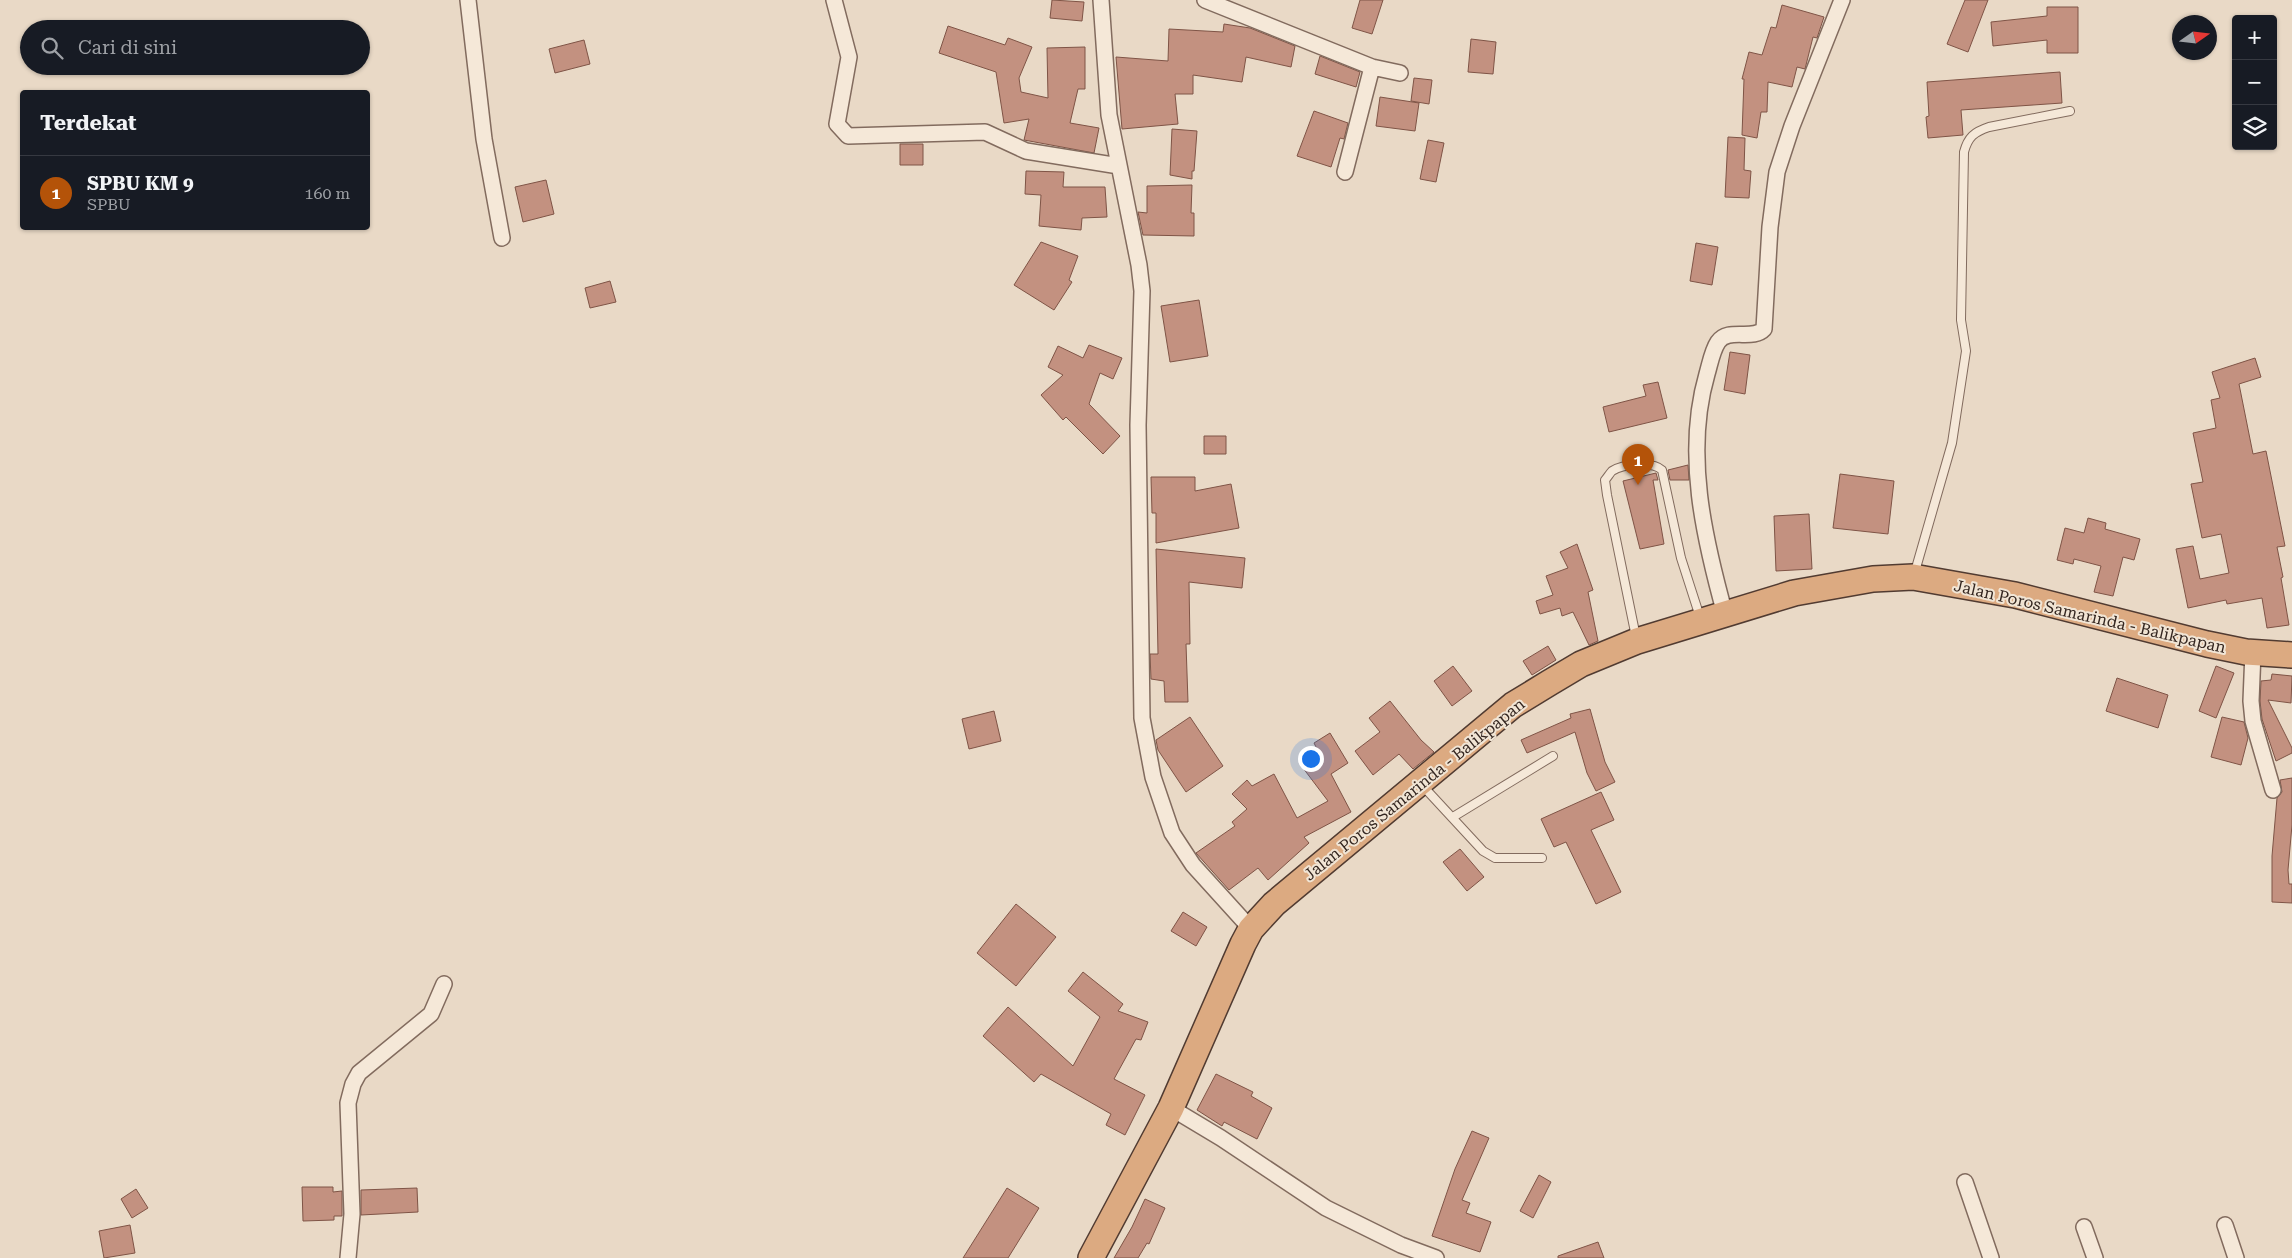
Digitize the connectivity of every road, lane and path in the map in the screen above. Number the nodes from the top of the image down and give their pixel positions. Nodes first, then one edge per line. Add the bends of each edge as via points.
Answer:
1 (468, 0) edge
2 (834, 0) edge
3 (1101, 0) edge
4 (1205, 0) edge
5 (1842, 0) edge
6 (1372, 67) junction
7 (1400, 73) dead end
8 (2070, 111) dead end
9 (1119, 166) junction
10 (1345, 172) dead end
11 (502, 238) dead end
12 (1913, 576) junction
13 (1725, 614) junction
14 (1701, 623) junction
15 (1636, 641) junction
16 (2253, 652) junction
17 (2292, 655) edge
18 (1553, 756) dead end
19 (1420, 783) junction
20 (2273, 790) dead end
21 (1454, 817) junction
22 (1542, 858) dead end
23 (1251, 929) junction
24 (444, 984) dead end
25 (1171, 1108) junction
26 (1965, 1182) dead end
27 (2225, 1225) dead end
28 (2084, 1227) dead end
29 (348, 1258) edge
30 (1091, 1258) edge
31 (1436, 1258) edge
32 (1991, 1258) edge
33 (2095, 1258) edge
34 (2236, 1258) edge

1 - 11 street via 484,140
2 - 9 street via 849,57 837,124 848,136 985,132 1026,151
3 - 9 street via 1109,115
4 - 6 street
5 - 13 street via 1777,172 1764,329 1757,333 1727,336 1719,341 1702,394 1698,485 1706,542
6 - 7 street
6 - 10 street
8 - 12 lane via 1989,127 1966,142 1961,320 1966,351 1952,443
9 - 23 street via 1142,291 1138,434 1142,718 1153,777 1172,833 1193,865
12 - 13 highway, Jalan Poros Samarinda - Balikpapan via 1794,593
12 - 16 highway, Jalan Poros Samarinda - Balikpapan via 2015,595 2207,644
13 - 14 highway, Jalan Poros Samarinda - Balikpapan
14 - 15 highway, Jalan Poros Samarinda - Balikpapan
14 - 15 lane via 1681,558 1662,470 1644,463 1612,471 1605,480 1607,495
15 - 19 highway, Jalan Poros Samarinda - Balikpapan via 1581,664 1513,705
16 - 17 highway, Jalan Poros Samarinda - Balikpapan
16 - 20 street via 2253,721
18 - 21 lane
19 - 21 lane
19 - 23 highway, Jalan Poros Samarinda - Balikpapan via 1274,904
21 - 22 lane via 1483,851 1495,858
23 - 25 highway, Jalan Poros Samarinda - Balikpapan
24 - 29 street via 430,1014 359,1073 353,1084 348,1103 352,1214
25 - 30 highway, Jalan Poros Samarinda - Balikpapan
25 - 31 street via 1326,1208 1400,1245
26 - 32 street
27 - 34 street
28 - 33 street

